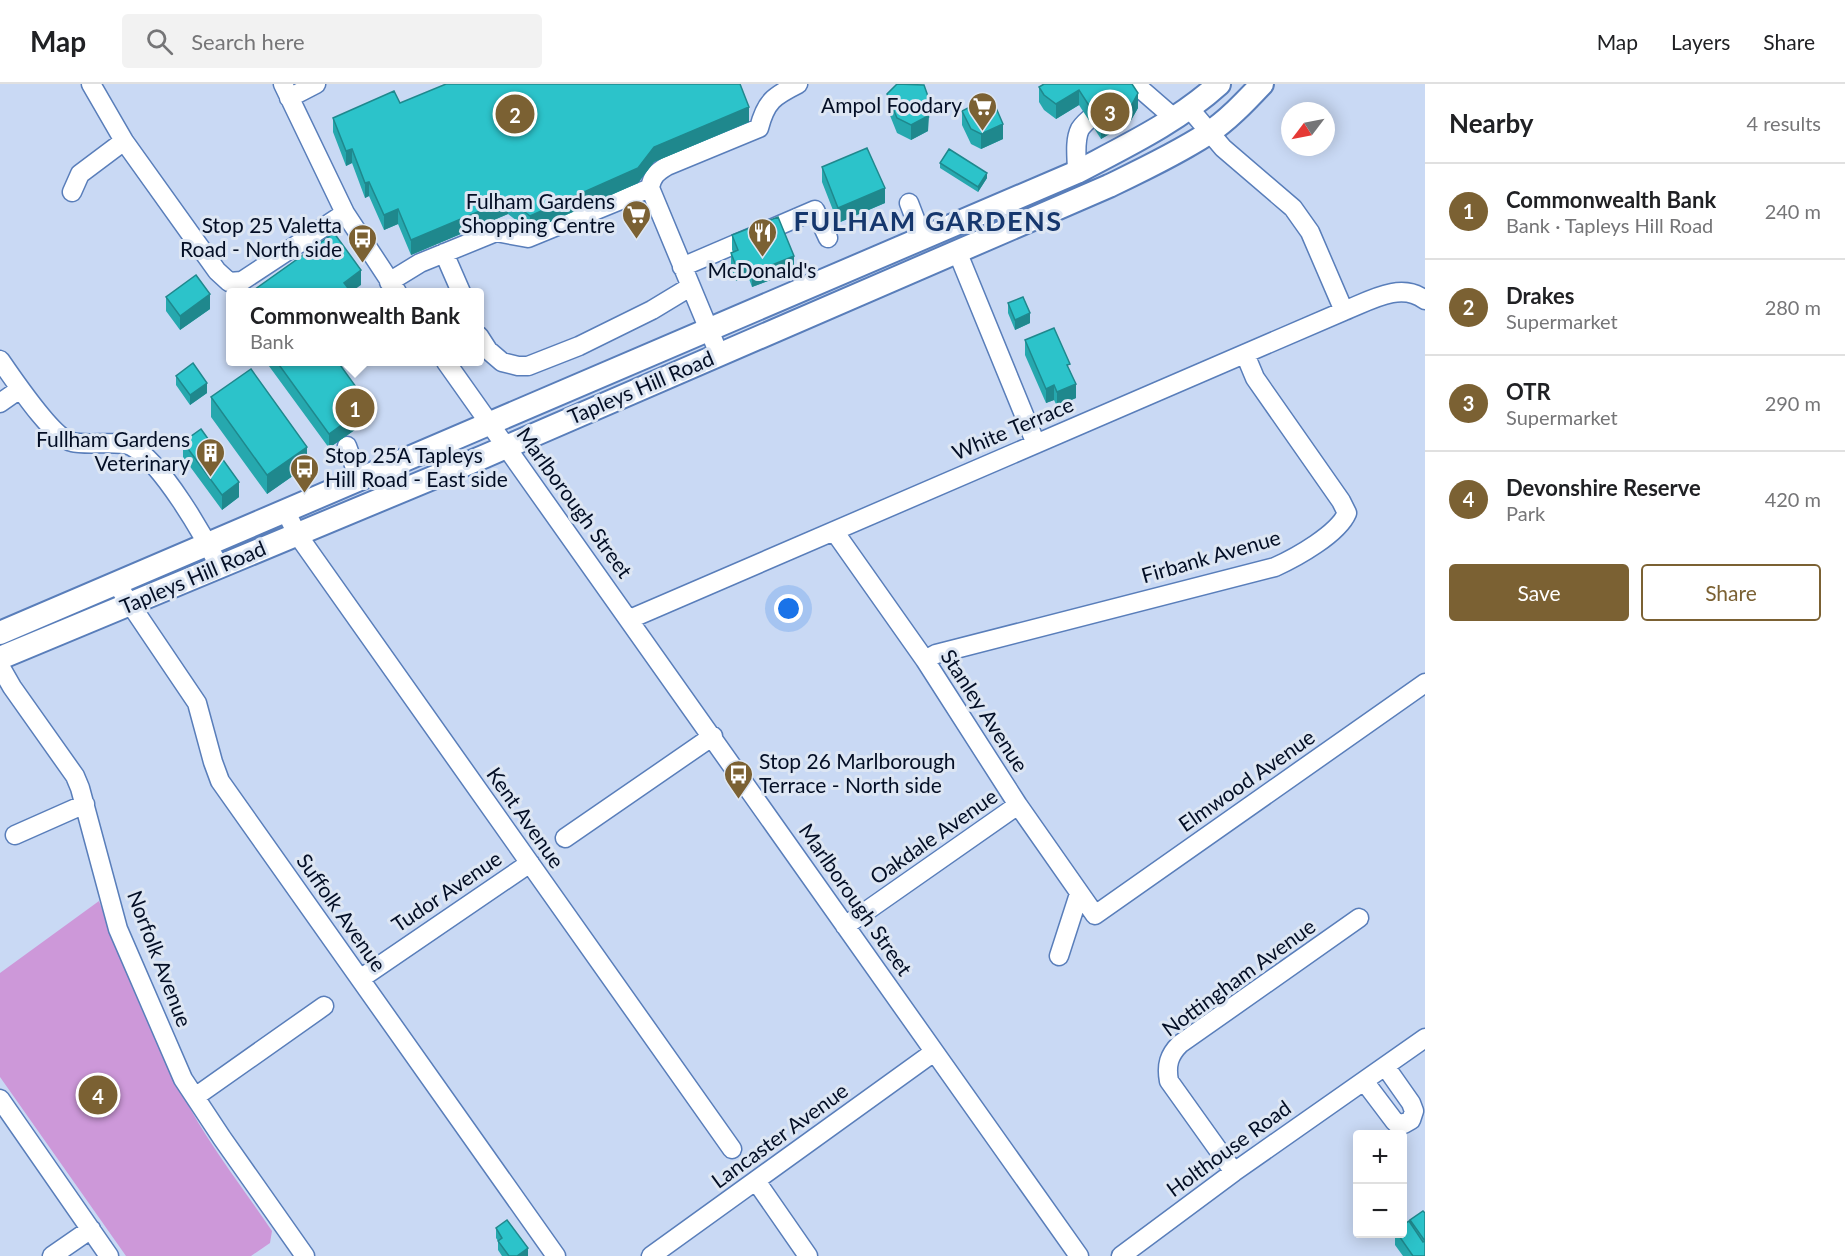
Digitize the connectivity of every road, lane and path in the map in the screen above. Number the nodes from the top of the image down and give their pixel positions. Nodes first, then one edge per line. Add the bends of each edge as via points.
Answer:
1 (91, 84) edge
2 (316, 84) edge
3 (798, 84) edge
4 (1219, 84) edge
5 (1262, 84) edge
6 (286, 91) edge
7 (1181, 113) junction
8 (1208, 133) junction
9 (124, 141) junction
10 (1077, 172) junction
11 (650, 188) junction
12 (72, 192) dead end
13 (909, 203) dead end
14 (345, 213) junction
15 (922, 237) junction
16 (828, 238) dead end
17 (957, 251) junction
18 (444, 253) junction
19 (682, 267) junction
20 (393, 287) edge
21 (690, 287) junction
22 (459, 288) edge
23 (1421, 297) edge
24 (1344, 311) junction
25 (708, 328) junction
26 (484, 343) edge
27 (719, 354) junction
28 (1245, 354) junction
29 (0, 360) edge
30 (449, 366) edge
31 (20, 389) junction
32 (0, 403) edge
33 (489, 423) junction
34 (1036, 444) junction
35 (347, 446) dead end
36 (506, 447) junction
37 (359, 478) junction
38 (285, 510) junction
39 (834, 531) junction
40 (297, 534) junction
41 (208, 544) junction
42 (220, 568) junction
43 (116, 583) junction
44 (130, 606) junction
45 (630, 619) junction
46 (0, 633) edge
47 (0, 658) edge
48 (925, 660) junction
49 (0, 666) edge
50 (1425, 683) edge
51 (713, 736) junction
52 (85, 804) junction
53 (1018, 805) junction
54 (15, 836) dead end
55 (565, 838) dead end
56 (530, 863) junction
57 (1079, 894) junction
58 (1095, 915) joint
59 (1359, 918) dead end
60 (845, 926) junction
61 (1059, 956) dead end
62 (360, 979) junction
63 (324, 1006) dead end
64 (1425, 1038) edge
65 (934, 1052) junction
66 (1385, 1066) junction
67 (1364, 1081) junction
68 (195, 1097) junction
69 (0, 1099) edge
70 (732, 1149) dead end
71 (1234, 1172) junction
72 (756, 1181) junction
73 (91, 1229) junction
74 (297, 1253) edge
75 (52, 1256) edge
76 (110, 1256) edge
77 (556, 1256) edge
78 (651, 1256) edge
79 (808, 1256) edge
80 (1079, 1256) edge
81 (1121, 1256) edge

1 - 9 street
2 - 6 street
3 - 11 street via 778,94 764,109 759,128 667,166 652,178
4 - 7 main road, Tapleys Hill Road
5 - 8 main road, Tapleys Hill Road
6 - 14 street
7 - 8 street
7 - 10 main road, Tapleys Hill Road
7 - 10 street via 1136,85 1080,130
8 - 17 main road, Tapleys Hill Road via 1109,186
8 - 24 street via 1293,208 1310,232
9 - 12 street via 80,174
9 - 14 street via 217,272 229,282 242,281
10 - 15 main road, Tapleys Hill Road
11 - 18 street via 538,236 525,238 496,232
11 - 19 street
13 - 15 street
14 - 20 street
15 - 25 main road, Tapleys Hill Road
16 - 19 street via 815,210
17 - 27 main road, Tapleys Hill Road
17 - 34 street
18 - 20 street via 417,265
18 - 22 street
19 - 21 street
21 - 25 street
21 - 26 street via 630,321 535,364 518,366 502,362
23 - 24 street, White Terrace via 1401,291
24 - 28 street, White Terrace
25 - 27 street
25 - 33 main road, Tapleys Hill Road
27 - 36 main road, Tapleys Hill Road
28 - 34 street, White Terrace
28 - 48 street, Firbank Avenue via 1256,378 1341,501 1347,513 1342,524 1292,560 1275,567
29 - 31 street
30 - 33 street, Marlborough Street
31 - 32 street
31 - 41 street via 52,429 70,442 129,445 148,458
33 - 36 street, Marlborough Street
33 - 37 main road, Tapleys Hill Road
34 - 39 street, White Terrace
35 - 37 street
36 - 40 main road, Tapleys Hill Road
36 - 45 street, Marlborough Street
37 - 38 main road, Tapleys Hill Road
38 - 40 street, Kent Avenue
38 - 41 main road, Tapleys Hill Road
39 - 45 street, White Terrace
39 - 48 street, Stanley Avenue
40 - 42 main road, Tapleys Hill Road
40 - 56 street, Kent Avenue
41 - 42 street
41 - 43 main road, Tapleys Hill Road
42 - 44 main road, Tapleys Hill Road
43 - 44 street, Suffolk Avenue
43 - 46 main road, Tapleys Hill Road
44 - 47 main road, Tapleys Hill Road
44 - 62 street, Suffolk Avenue via 197,703 220,781
45 - 51 street, Marlborough Street
48 - 53 street, Stanley Avenue
49 - 52 street, Norfolk Avenue via 75,776
50 - 58 street, Elmwood Avenue
51 - 55 street
51 - 60 street, Marlborough Street
52 - 54 street
52 - 68 street, Norfolk Avenue via 118,928 183,1079
53 - 57 street, Stanley Avenue
53 - 60 street, Oakdale Avenue
56 - 62 street, Tudor Avenue
56 - 70 street, Kent Avenue
57 - 58 street, Stanley Avenue
57 - 61 street
59 - 71 street, Nottingham Avenue via 1171,1053 1168,1081
60 - 65 street, Marlborough Street
62 - 77 street, Suffolk Avenue
63 - 68 street
64 - 66 street, Holthouse Road
65 - 72 street, Lancaster Avenue
65 - 80 street, Marlborough Street
66 - 67 street, Holthouse Road
66 - 67 street via 1411,1103 1411,1120 1404,1124 1395,1122
67 - 71 street, Holthouse Road
68 - 74 street, Norfolk Avenue
69 - 73 street
71 - 81 street, Holthouse Road
72 - 78 street, Lancaster Avenue
72 - 79 street
73 - 75 street
73 - 76 street

